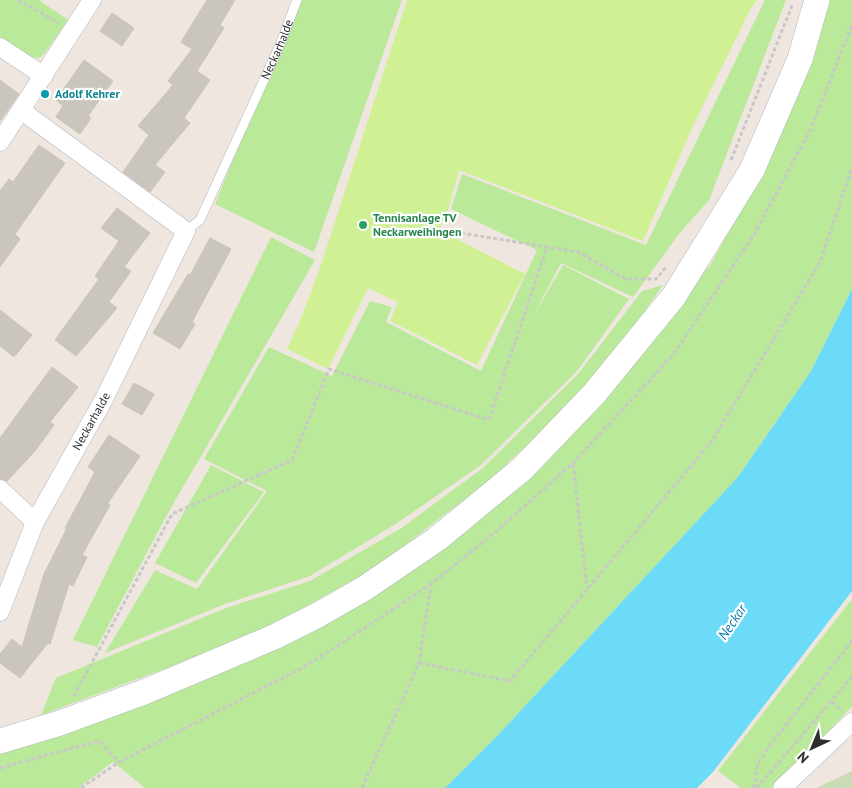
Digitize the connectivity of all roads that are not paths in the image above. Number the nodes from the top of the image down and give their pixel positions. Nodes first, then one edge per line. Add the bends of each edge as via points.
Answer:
1 (92, 0) edge
2 (297, 0) edge
3 (816, 0) edge
4 (0, 47) edge
5 (44, 76) junction
6 (22, 111) junction
7 (0, 142) edge
8 (186, 231) junction
9 (0, 489) edge
10 (35, 522) junction
11 (0, 612) edge
12 (850, 727) edge
13 (0, 741) edge
14 (782, 788) edge

1 - 5 street
2 - 8 lane, Neckarhalde via 200,220
3 - 13 main road via 800,59 752,170 674,296 594,394 522,469 437,539 365,588 318,615 144,692
4 - 5 street
5 - 6 street
6 - 7 street
6 - 8 street
8 - 10 street, Neckarhalde via 104,399
9 - 10 street
10 - 11 street, Neckarhalde
12 - 14 street

